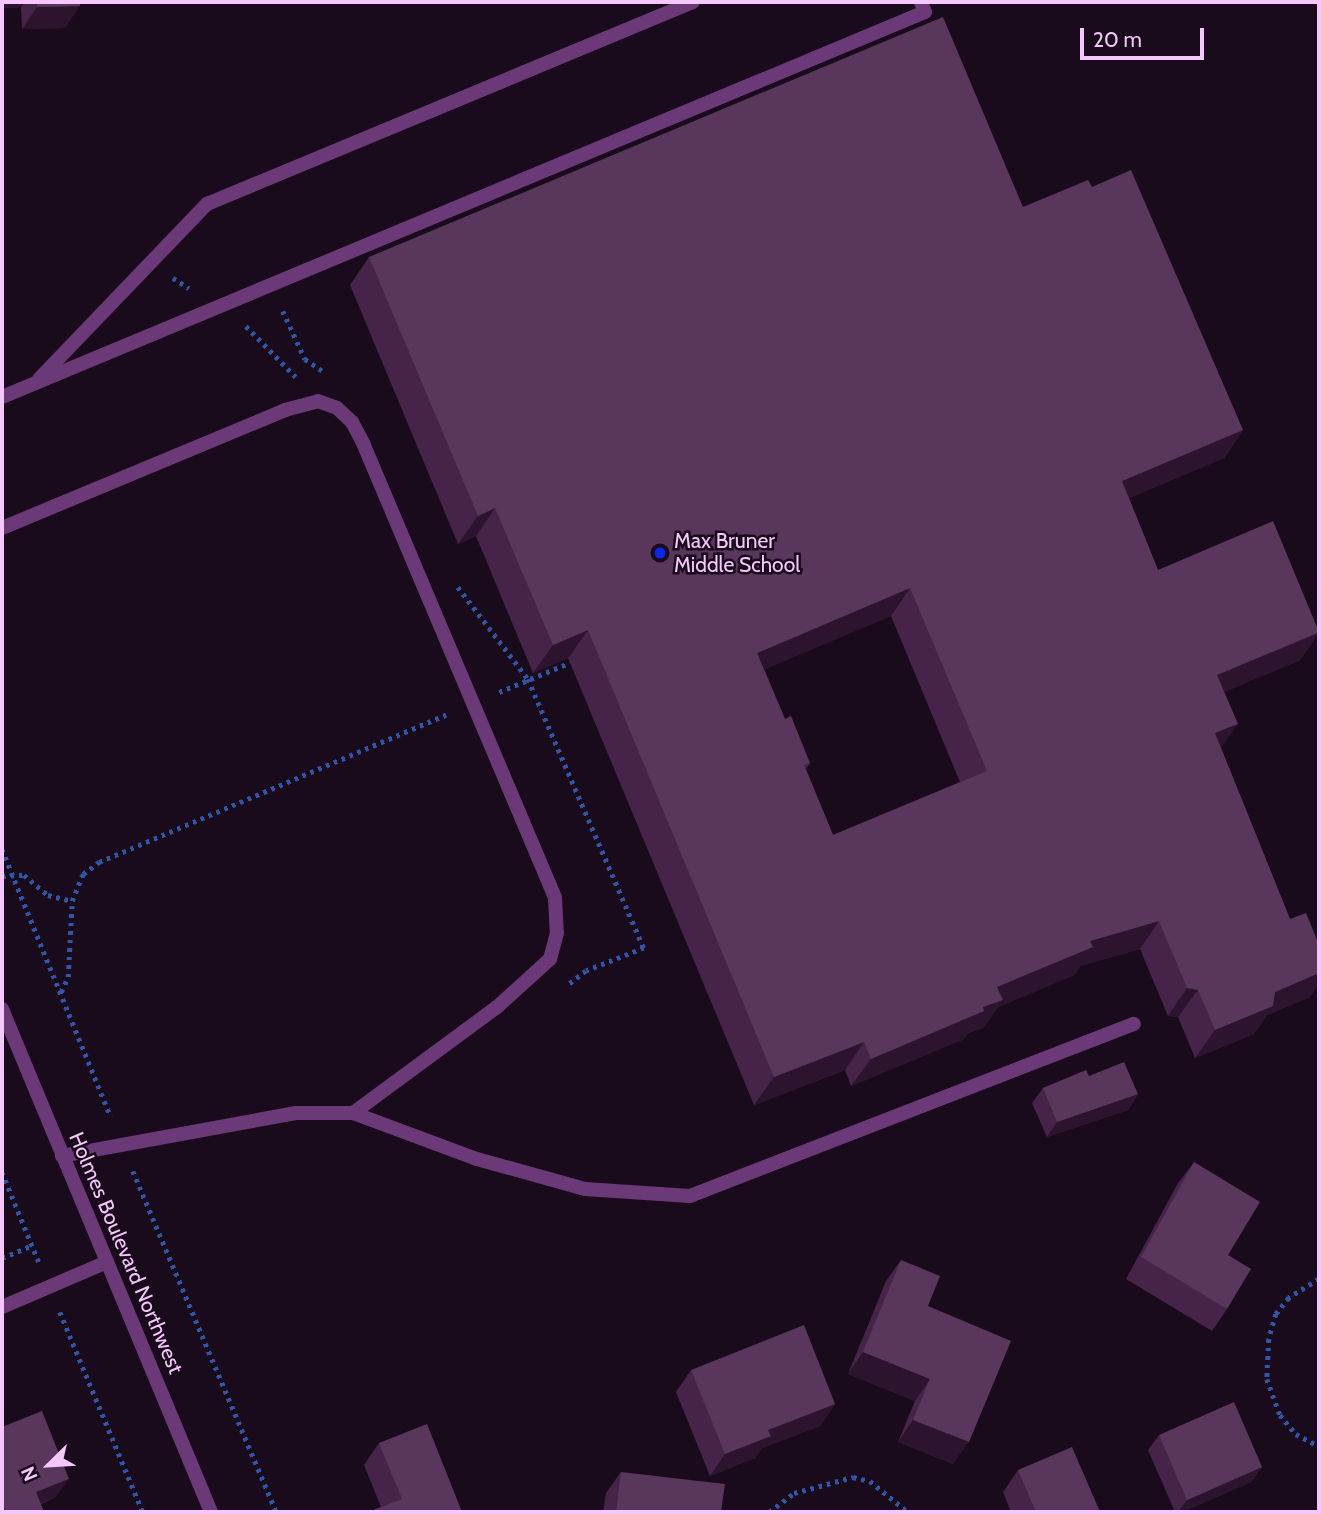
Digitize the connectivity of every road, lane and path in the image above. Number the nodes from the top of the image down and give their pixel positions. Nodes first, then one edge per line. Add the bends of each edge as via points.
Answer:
1 (693, 2) edge
2 (921, 2) edge
3 (281, 308) dead end
4 (333, 375) dead end
5 (36, 382) junction
6 (2, 397) edge
7 (2, 528) edge
8 (455, 581) dead end
9 (569, 663) edge
10 (528, 679) junction
11 (473, 703) junction
12 (2, 849) edge
13 (12, 875) junction
14 (2, 876) edge
15 (72, 901) junction
16 (565, 988) dead end
17 (60, 993) junction
18 (2, 1009) edge
19 (1133, 1024) dead end
20 (353, 1113) junction
21 (122, 1144) junction
22 (62, 1156) junction
23 (144, 1164) dead end
24 (2, 1172) edge
25 (32, 1245) junction
26 (2, 1258) edge
27 (107, 1262) junction
28 (1319, 1279) edge
29 (49, 1287) junction
30 (2, 1307) edge
31 (1319, 1446) edge
32 (143, 1512) edge
33 (211, 1512) edge
34 (276, 1512) edge
35 (769, 1512) edge
36 (908, 1512) edge

1 - 5 street via 207,204
2 - 5 street via 925,12
3 - 4 path via 305,359
5 - 6 street
7 - 11 street via 285,411 317,401 337,408 352,422 363,443
8 - 10 path
9 - 10 path
10 - 11 path
10 - 16 path via 644,948 586,971
11 - 15 path via 120,850 83,874
11 - 20 street via 555,898 557,933 550,959 497,1007
12 - 13 path
13 - 14 path
13 - 15 path via 24,875 48,895
13 - 17 path
15 - 17 path via 68,977
17 - 21 path
18 - 22 street, Holmes Boulevard Northwest
19 - 20 street via 690,1196 585,1189 477,1159
20 - 21 street via 296,1113
21 - 22 street
22 - 27 street, Holmes Boulevard Northwest
23 - 34 path via 132,1167
24 - 25 path
25 - 26 path
25 - 29 path
27 - 29 street
27 - 33 street, Holmes Boulevard Northwest
28 - 31 path via 1289,1298 1276,1314 1267,1378 1279,1415 1296,1434
29 - 30 street
29 - 32 path
35 - 36 path via 794,1493 853,1477 870,1481

